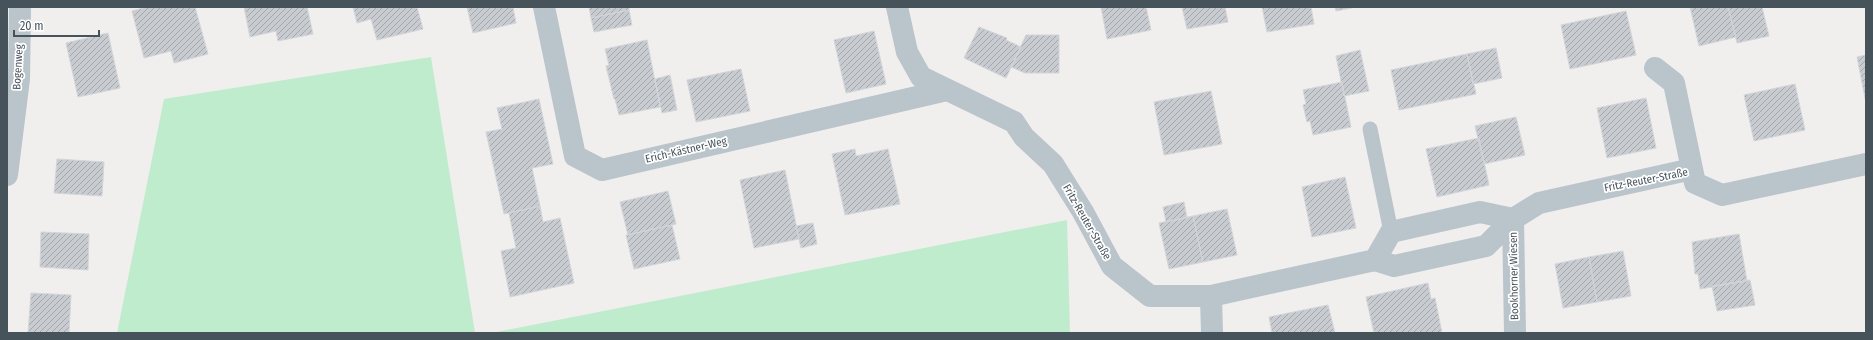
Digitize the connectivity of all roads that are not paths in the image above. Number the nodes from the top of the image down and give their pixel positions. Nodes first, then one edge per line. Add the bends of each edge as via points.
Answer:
1 (20, 7) edge
2 (544, 7) edge
3 (896, 7) edge
4 (1655, 68) dead end
5 (947, 90) junction
6 (1370, 129) dead end
7 (1866, 164) edge
8 (1692, 169) junction
9 (7, 175) edge
10 (1513, 219) junction
11 (1391, 232) junction
12 (1375, 260) junction
13 (1212, 296) junction
14 (1212, 333) edge
15 (1515, 333) edge

1 - 9 street, Bogenweg via 19,79
2 - 5 street, Erich-Kästner-Weg via 575,156 602,170
3 - 5 street, Fritz-Reuter-Straße via 907,52 921,77
4 - 8 street via 1674,83
5 - 13 street, Fritz-Reuter-Straße via 1014,122 1024,137 1052,164 1084,212 1112,266 1150,296
6 - 11 lane
7 - 8 street, Fritz-Reuter-Straße via 1722,195 1695,183
8 - 10 street, Fritz-Reuter-Straße via 1539,203
10 - 11 street via 1480,212
10 - 12 street, Fritz-Reuter-Straße via 1486,246 1394,266
10 - 15 street, Bookhorner Wiesen
11 - 12 street
12 - 13 street, Fritz-Reuter-Straße
13 - 14 street

